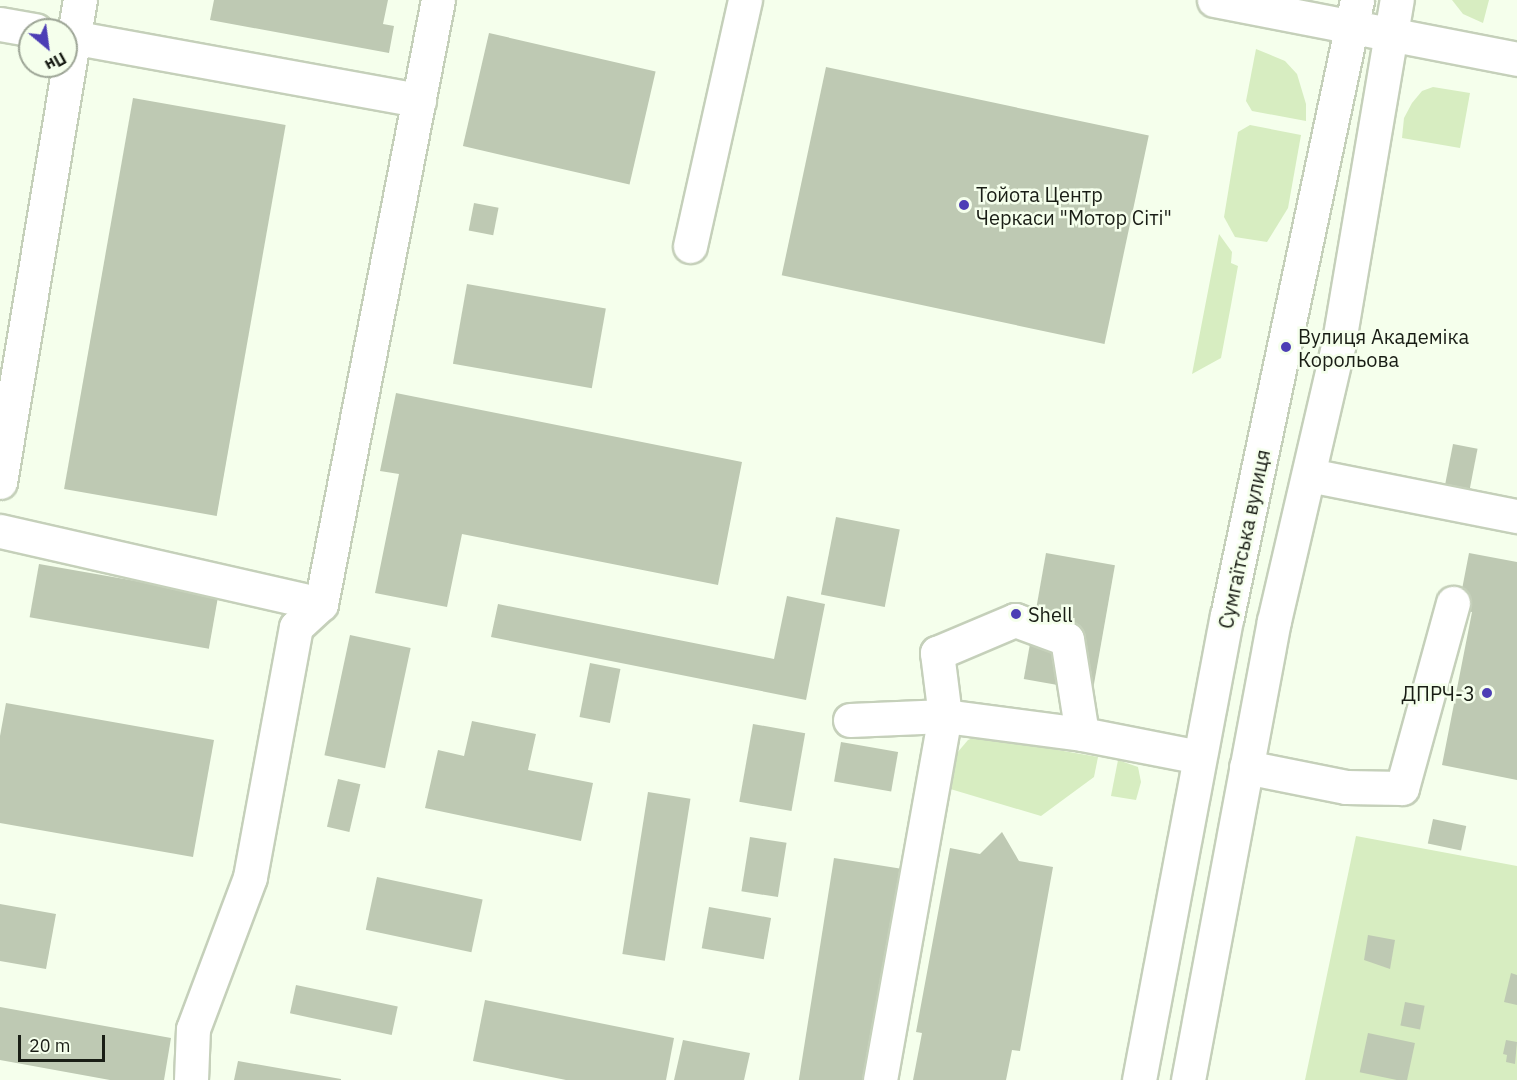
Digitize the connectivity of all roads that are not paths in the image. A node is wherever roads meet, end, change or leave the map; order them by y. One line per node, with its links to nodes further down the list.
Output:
1 (80, 0): 7 (main road)
2 (438, 0): 14 (main road)
3 (745, 0): 15 (main road)
4 (1214, 0): 6 (main road)
5 (1397, 0): 10 (main road)
6 (1355, 13): 10 (main road); 25 (main road, Сумгаїтська вулиця)
7 (75, 18)
8 (0, 24): 9 (main road)
9 (18, 27)
10 (1391, 33): 12 (main road); 16 (main road)
11 (78, 37): 14 (main road)
12 (1517, 59)
13 (63, 78): 17 (main road)
14 (419, 100): 21 (main road)
15 (690, 246)
16 (1308, 475): 18 (main road); 26 (main road)
17 (0, 482)
18 (1517, 516)
19 (0, 531): 21 (main road)
20 (1453, 603): 26 (main road)
21 (321, 604): 27 (main road)
22 (945, 716): 23 (main road); 24 (main road); 24 (main road); 28 (main road)
23 (850, 720)
24 (1083, 734): 25 (main road)
25 (1199, 757): 29 (main road, Сумгаїтська вулиця)
26 (1246, 767): 30 (main road)
27 (190, 1080)
28 (880, 1080)
29 (1139, 1080)
30 (1188, 1080)

